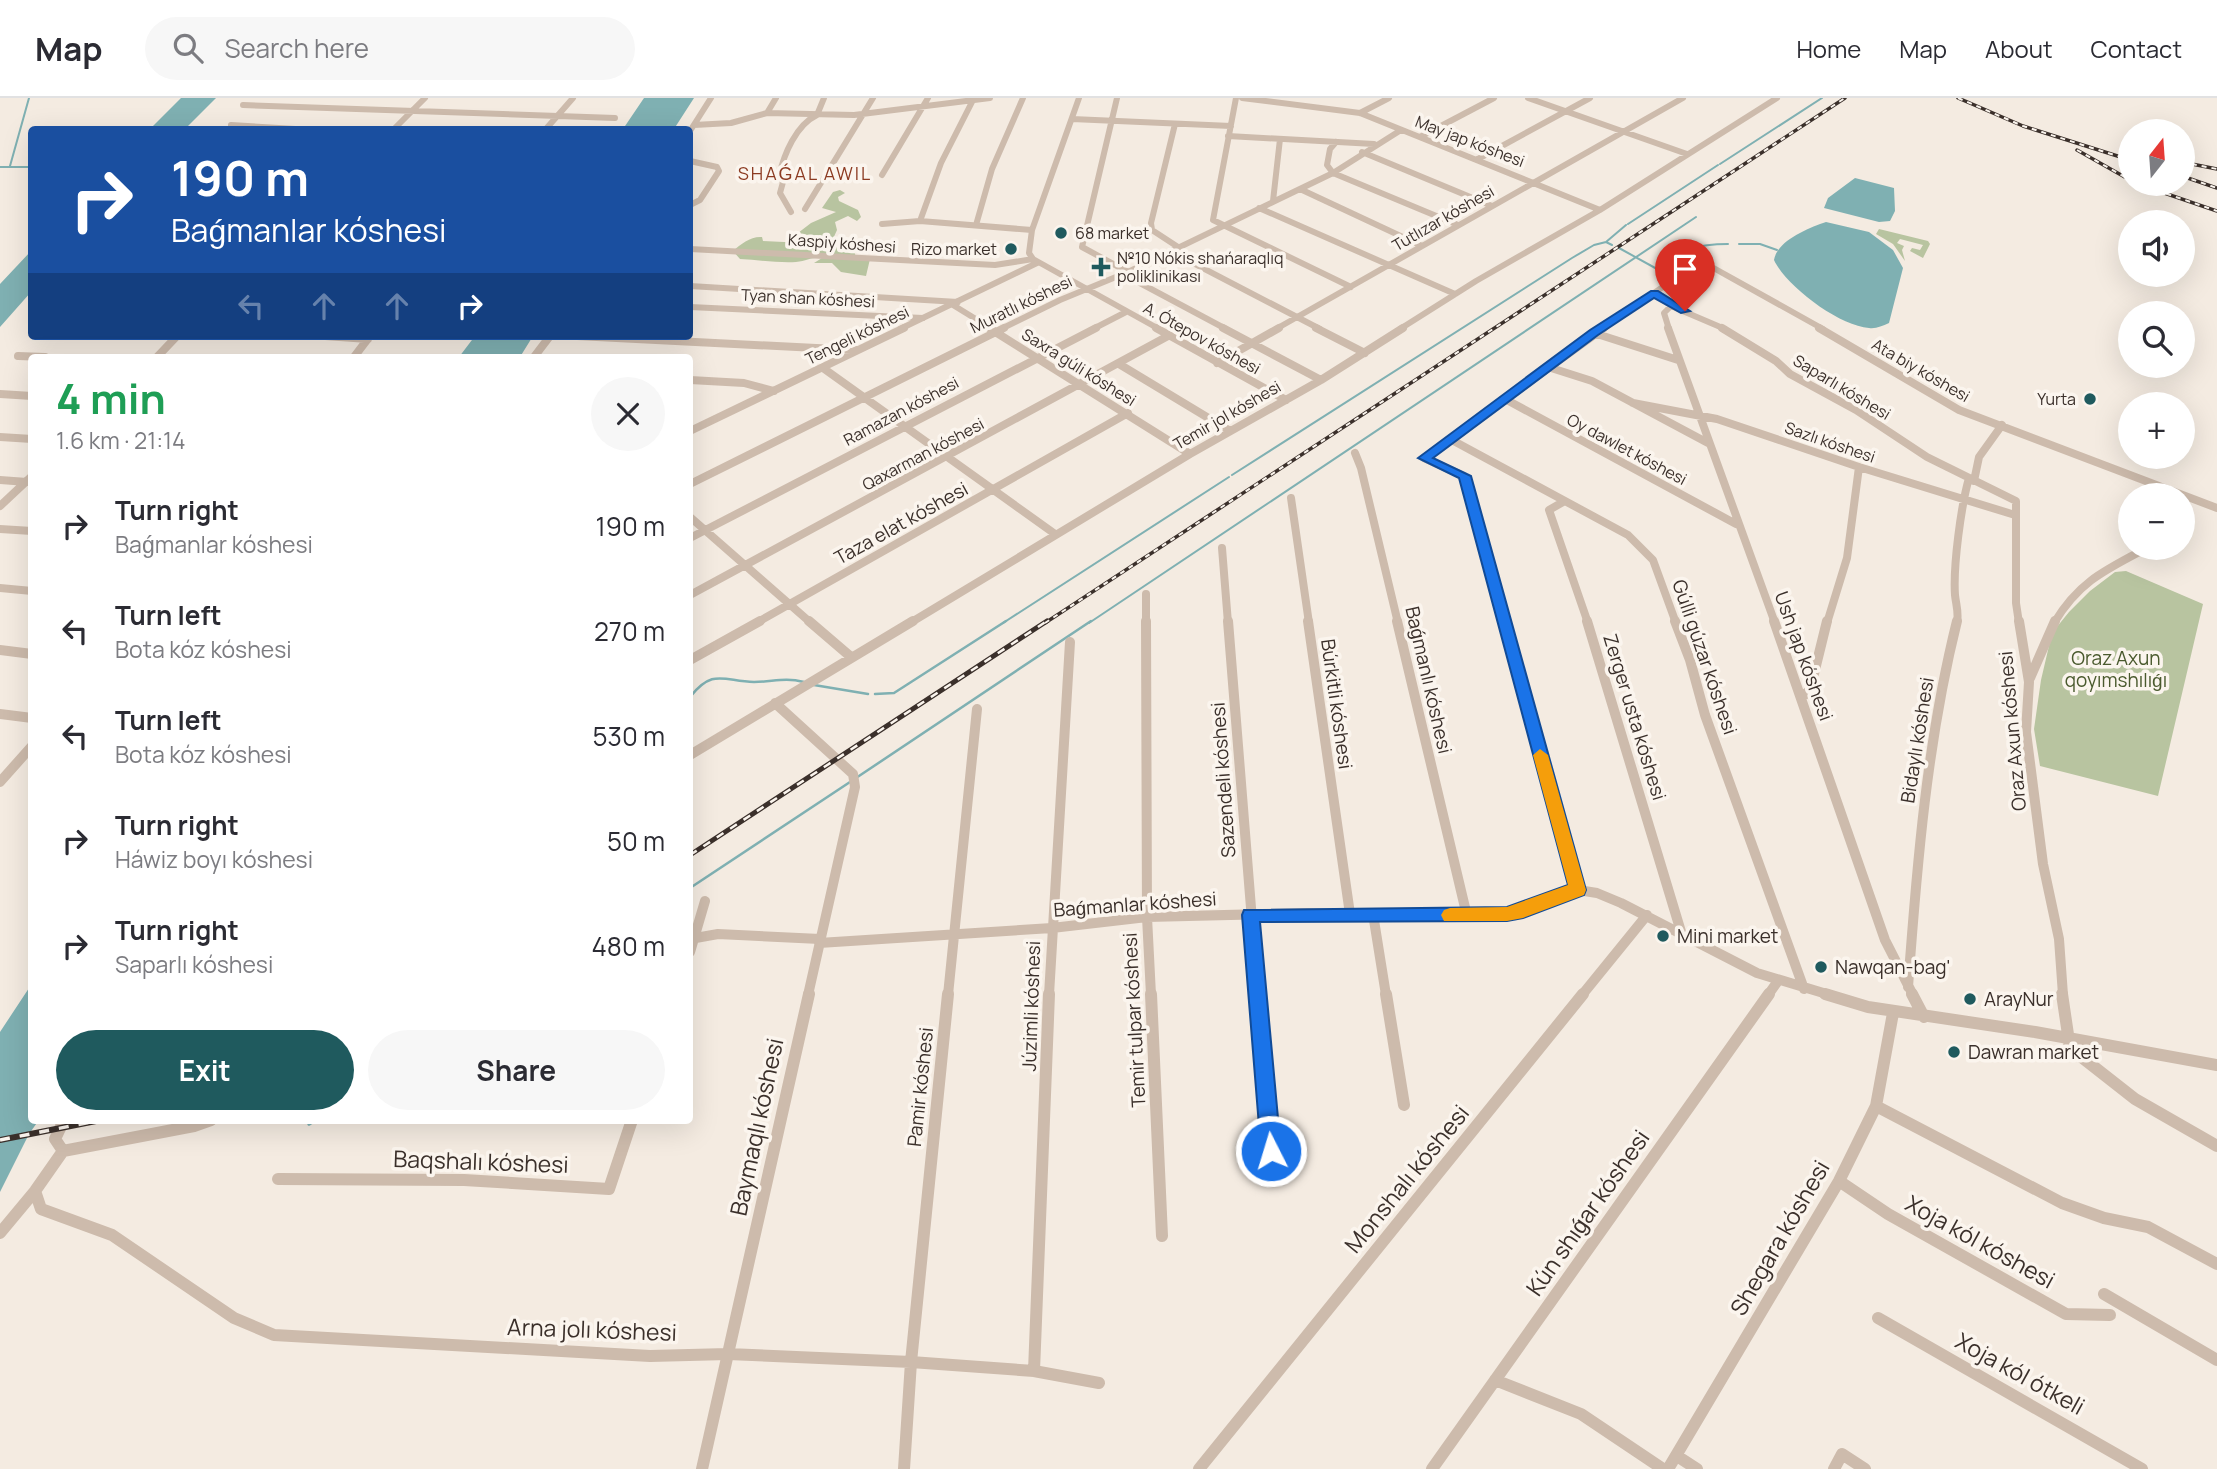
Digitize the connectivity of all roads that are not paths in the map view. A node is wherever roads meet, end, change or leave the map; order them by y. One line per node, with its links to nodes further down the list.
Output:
1 (425, 98): 26 (street)
2 (573, 98): 32 (street)
3 (711, 98): 38 (street)
4 (776, 98): 28 (street)
5 (824, 98): 30 (street)
6 (873, 98): 31 (street)
7 (928, 98): 25 (street)
8 (990, 98): 21 (street)
9 (1023, 98): 67 (street)
10 (1079, 98): 34 (street)
11 (1117, 98): 35 (street)
12 (1236, 98): 42 (street)
13 (1242, 98): 22 (street, May jap kóshesi)
14 (1389, 98): 29 (street)
15 (1494, 98): 46 (street)
16 (1528, 98): 27 (street)
17 (1590, 98): 27 (street)
18 (1683, 98): 44 (street, Tutlızar kóshesi)
19 (1763, 98): 23 (street)
20 (960, 100): 21 (street); 25 (street)
21 (974, 100): 65 (street)
22 (1278, 100): 29 (street, May jap kóshesi)
23 (1775, 100): 51 (street, Temir jol kóshesi)
24 (243, 104): 26 (street)
25 (922, 107): 31 (street); 55 (street)
26 (413, 111): 32 (street); 40 (street)
27 (1566, 111): 44 (street); 52 (street)
28 (766, 113): 30 (street); 38 (street)
29 (1360, 113): 43 (street, May jap kóshesi)
30 (817, 114): 31 (street); 64 (street)
31 (864, 114): 62 (street)
32 (556, 117): 33 (street); 41 (street)
33 (615, 118)
34 (1072, 119): 35 (street); 70 (street)
35 (1111, 120): 36 (street); 76 (street)
36 (1175, 124): 42 (street); 73 (street)
37 (230, 125): 39 (street)
38 (694, 125)
39 (246, 126)
40 (397, 126)
41 (548, 126)
42 (1231, 127): 45 (street)
43 (1401, 130): 46 (street, May jap kóshesi); 49 (street, Muratlı kóshesi)
44 (1623, 131): 51 (street); 56 (street, Tutlızar kóshesi)
45 (1228, 136): 47 (street); 69 (street)
46 (1420, 137): 52 (street, May jap kóshesi)
47 (1280, 139): 48 (street); 58 (street)
48 (1336, 142): 49 (street); 54 (street)
49 (1374, 144): 50 (street, Muratlı kóshesi)
50 (1362, 152): 54 (street, Muratlı kóshesi); 60 (street)
51 (1687, 154): 63 (street, Temir jol kóshesi)
52 (1478, 159): 56 (street, May jap kóshesi)
53 (693, 162): 59 (street)
54 (1333, 173): 57 (street, Muratlı kóshesi); 68 (street)
55 (882, 174)
56 (1534, 181): 60 (street, Tutlızar kóshesi); 63 (street, May jap kóshesi)
57 (1300, 188): 58 (street, Muratlı kóshesi); 71 (street)
58 (1273, 201): 61 (street, Muratlı kóshesi)
59 (693, 204)
60 (1492, 206): 68 (street, Tutlızar kóshesi)
61 (1259, 208): 69 (street, Muratlı kóshesi); 75 (street)
62 (805, 209)
63 (1600, 210): 81 (street, Temir jol kóshesi)
64 (791, 212)
65 (920, 221): 66 (street); 67 (street)
66 (882, 225)
67 (976, 225): 70 (street)
68 (1458, 225): 71 (street, Tutlızar kóshesi)
69 (1223, 226): 73 (street, Muratlı kóshesi); 78 (street)
70 (1032, 230): 74 (street)
71 (1422, 246): 75 (street, Tutlızar kóshesi)
72 (693, 249): 74 (street, Kaspiy kóshesi)
73 (1174, 249): 76 (street, Muratlı kóshesi); 87 (street)
74 (1035, 261): 79 (street, A. Ótepov kóshesi); 82 (street, Tengeli kóshesi)
75 (1387, 266): 78 (street, Tutlızar kóshesi); 81 (street)
76 (1125, 273): 79 (street, Muratlı kóshesi); 95 (street)
77 (693, 286): 82 (street, Saxra gúli kóshesi)
78 (1351, 287): 87 (street, Tutlızar kóshesi)
79 (1087, 288): 85 (street, A. Ótepov kóshesi); 88 (street, Muratlı kóshesi)
80 (1654, 293): 83 (street, Saparlı kóshesi); 89 (street); 121 (street, Ata biy kóshesi)
81 (1455, 294): 97 (street, Temir jol kóshesi)
82 (956, 303): 86 (street, Tengeli kóshesi); 88 (street, Saxra gúli kóshesi)
83 (1671, 306): 104 (street, Ush jap kóshesi); 135 (street, Saparlı kóshesi)
84 (693, 307): 86 (street, Tyan shan kóshesi)
85 (1126, 312): 90 (street, A. Ótepov kóshesi); 103 (street, Ramazan kóshesi)
86 (924, 318): 96 (street, Tengeli kóshesi)
87 (1298, 319): 95 (street, Tutlızar kóshesi); 97 (street)
88 (996, 331): 103 (street, Saxra gúli kóshesi); 115 (street, Muratlı kóshesi)
89 (1594, 333): 104 (street); 107 (street)
90 (1168, 336): 105 (street, A. Ótepov kóshesi); 106 (street, Qaxarman kóshesi)
91 (173, 340): 98 (street)
92 (368, 340): 99 (street)
93 (547, 340): 100 (street)
94 (658, 340): 96 (street)
95 (1253, 344): 105 (street, Tutlızar kóshesi); 110 (street)
96 (859, 350): 108 (street, Tengeli kóshesi)
97 (1365, 353): 110 (street, Temir jol kóshesi)
98 (159, 354)
99 (356, 354)
100 (536, 354)
101 (18, 356): 102 (street)
102 (28, 356)
103 (1036, 356): 111 (street, Saxra gúli kóshesi); 122 (street, Ramazan kóshesi)
104 (1678, 359): 120 (street, Ush jap kóshesi)
105 (1217, 363): 117 (street, A. Ótepov kóshesi)
106 (1119, 364): 111 (street, Qaxarman kóshesi); 124 (street)
107 (1548, 367): 116 (street); 118 (street, Sazlı kóshesi)
108 (822, 368): 112 (street, Tengeli kóshesi); 115 (street)
109 (693, 380): 112 (street)
110 (1321, 380): 117 (street, Temir jol kóshesi)
111 (1080, 384): 119 (street, Saxra gúli kóshesi); 131 (street, Qaxarman kóshesi)
112 (774, 390): 123 (street, Tengeli kóshesi)
113 (0, 394): 114 (street)
114 (28, 396)
115 (862, 398): 122 (street); 137 (street, Muratlı kóshesi)
116 (1505, 399): 127 (street); 147 (street, Oy dawlet kóshesi)
117 (1286, 400): 124 (street, Temir jol kóshesi)
118 (1633, 403): 120 (street, Sazlı kóshesi); 128 (street, Sazlı kóshesi)
119 (1128, 414): 130 (street, Saxra gúli kóshesi); 138 (street, Taza elat kóshesi)
120 (1700, 417): 128 (street, Ush jap kóshesi); 132 (street, Sazlı kóshesi)
121 (2002, 425): 135 (street, Bidaylı kóshesi); 144 (street, Ata biy kóshesi)
122 (901, 427): 131 (street); 149 (street, Ramazan kóshesi)
123 (693, 430)
124 (1230, 431): 130 (street, Temir jol kóshesi)
125 (0, 437): 126 (street)
126 (28, 439)
127 (1450, 439): 142 (street, Gúlli gúzar kóshesi); 175 (street)
128 (1708, 443): 147 (street, Ush jap kóshesi)
129 (1355, 453): 181 (street, Baǵmanlı kóshesi)
130 (1191, 454): 151 (street, Temir jol kóshesi)
131 (947, 457): 138 (street); 155 (street, Qaxarman kóshesi)
132 (1858, 467): 140 (street, Sazlı kóshesi); 167 (street)
133 (0, 480): 134 (street)
134 (28, 480)
135 (1971, 480): 140 (street, Bidaylı kóshesi); 141 (street, Saparlı kóshesi)
136 (28, 481): 143 (street)
137 (693, 482)
138 (994, 488): 151 (street); 160 (street, Taza elat kóshesi)
139 (1291, 498): 177 (street, Búrkitli kóshesi)
140 (1963, 499): 145 (street, Sazlı kóshesi); 190 (street, Bidaylı kóshesi)
141 (2016, 501): 145 (street, Oraz Axun kóshesi)
142 (1563, 502): 185 (street, Zerger usta kóshesi); 191 (street, Gúlli gúzar kóshesi)
143 (0, 506)
144 (2217, 508)
145 (2015, 515): 166 (street, Oraz Axun kóshesi)
146 (693, 520): 149 (street)
147 (1736, 524): 167 (street, Ush jap kóshesi)
148 (0, 528): 150 (street)
149 (704, 530): 152 (street, Ramazan kóshesi); 155 (street)
150 (28, 531)
151 (1055, 534): 164 (street, Temir jol kóshesi)
152 (693, 536)
153 (1222, 548): 179 (street, Sazendeli kóshesi)
154 (2124, 560): 166 (street)
155 (745, 565): 158 (street, Qaxarman kóshesi); 160 (street)
156 (0, 587): 157 (street)
157 (28, 590)
158 (693, 593)
159 (1146, 594): 182 (street, Temir tulpar kóshesi)
160 (790, 603): 164 (street); 165 (street, Taza elat kóshesi)
161 (1070, 642): 183 (street, Júzimli kóshesi)
162 (0, 650): 163 (street)
163 (28, 654)
164 (851, 657): 168 (street, Temir jol kóshesi)
165 (693, 658)
166 (2028, 682): 194 (street, Oraz Axun kóshesi)
167 (1802, 697): 190 (street, Ush jap kóshesi)
168 (775, 703): 173 (street, Temir jol kóshesi); 188 (street, Baymaqlı kóshesi)
169 (976, 709): 184 (street, Pamir kóshesi)
170 (0, 714): 171 (street)
171 (28, 718)
172 (28, 751): 174 (street)
173 (693, 753)
174 (1, 781)
175 (1578, 890): 180 (street); 181 (street, Baǵmanlar kóshesi)
176 (705, 901): 186 (street)
177 (1350, 914): 178 (street, Baǵmanlar kóshesi); 179 (street, Baǵmanlar kóshesi)
178 (1373, 914): 181 (street, Baǵmanlar kóshesi); 196 (street)
179 (1251, 915): 182 (street, Baǵmanlar kóshesi); 203 (street, Sazendeli kóshesi)
180 (1647, 915): 185 (street); 222 (street, Monshalı kóshesi)
181 (1467, 916)
182 (1147, 917): 183 (street, Baǵmanlar kóshesi); 208 (street, Temir tulpar kóshesi)
183 (1052, 928): 184 (street, Baǵmanlar kóshesi); 216 (street, Júzimli kóshesi)
184 (953, 933): 188 (street, Baǵmanlar kóshesi); 215 (street, Pamir kóshesi)
185 (1682, 935): 189 (street)
186 (693, 936)
187 (693, 939): 188 (street, Baǵmanlar kóshesi)
188 (820, 941): 213 (street, Baymaqlı kóshesi)
189 (1778, 981): 191 (street); 217 (street, Kún shıǵar kóshesi)
190 (1908, 987): 193 (street, Ush jap kóshesi)
191 (1804, 989): 192 (street)
192 (1893, 1013): 193 (street); 197 (street, Shegara kóshesi)
193 (1924, 1017): 194 (street)
194 (2069, 1039): 195 (street); 201 (street)
195 (2217, 1065)
196 (1404, 1105)
197 (1876, 1106): 205 (street, Shegara kóshesi); 209 (street)
198 (62, 1124): 202 (street)
199 (200, 1124): 202 (street)
200 (631, 1124): 204 (street, Baqshalı kóshesi)
201 (2217, 1146)
202 (63, 1152): 206 (street)
203 (1273, 1176)
204 (278, 1179)
205 (1839, 1181): 211 (street, Xoja kól kóshesi); 219 (street, Shegara kóshesi)
206 (34, 1192): 207 (street); 213 (street, Arna jolı kóshesi)
207 (0, 1233)
208 (1162, 1236)
209 (2217, 1264)
210 (2104, 1294): 214 (street)
211 (2110, 1315)
212 (1878, 1318): 228 (street, Xoja kól ótkeli)
213 (728, 1354): 215 (street, Arna jolı kóshesi); 220 (street, Baymaqlı kóshesi)
214 (2217, 1360)
215 (911, 1362): 216 (street, Arna jolı kóshesi); 221 (street, Pamir kóshesi)
216 (1034, 1371): 218 (street, Arna jolı kóshesi)
217 (1495, 1380): 223 (street, Kún shıǵar kóshesi); 224 (street)
218 (1099, 1383)
219 (1677, 1456): 224 (street, Shegara kóshesi); 225 (street)
220 (702, 1469)
221 (904, 1469)
222 (1199, 1469)
223 (1432, 1469)
224 (1665, 1469)
225 (1697, 1469)
226 (1834, 1469): 227 (street)
227 (1865, 1469)
228 (2142, 1469)

